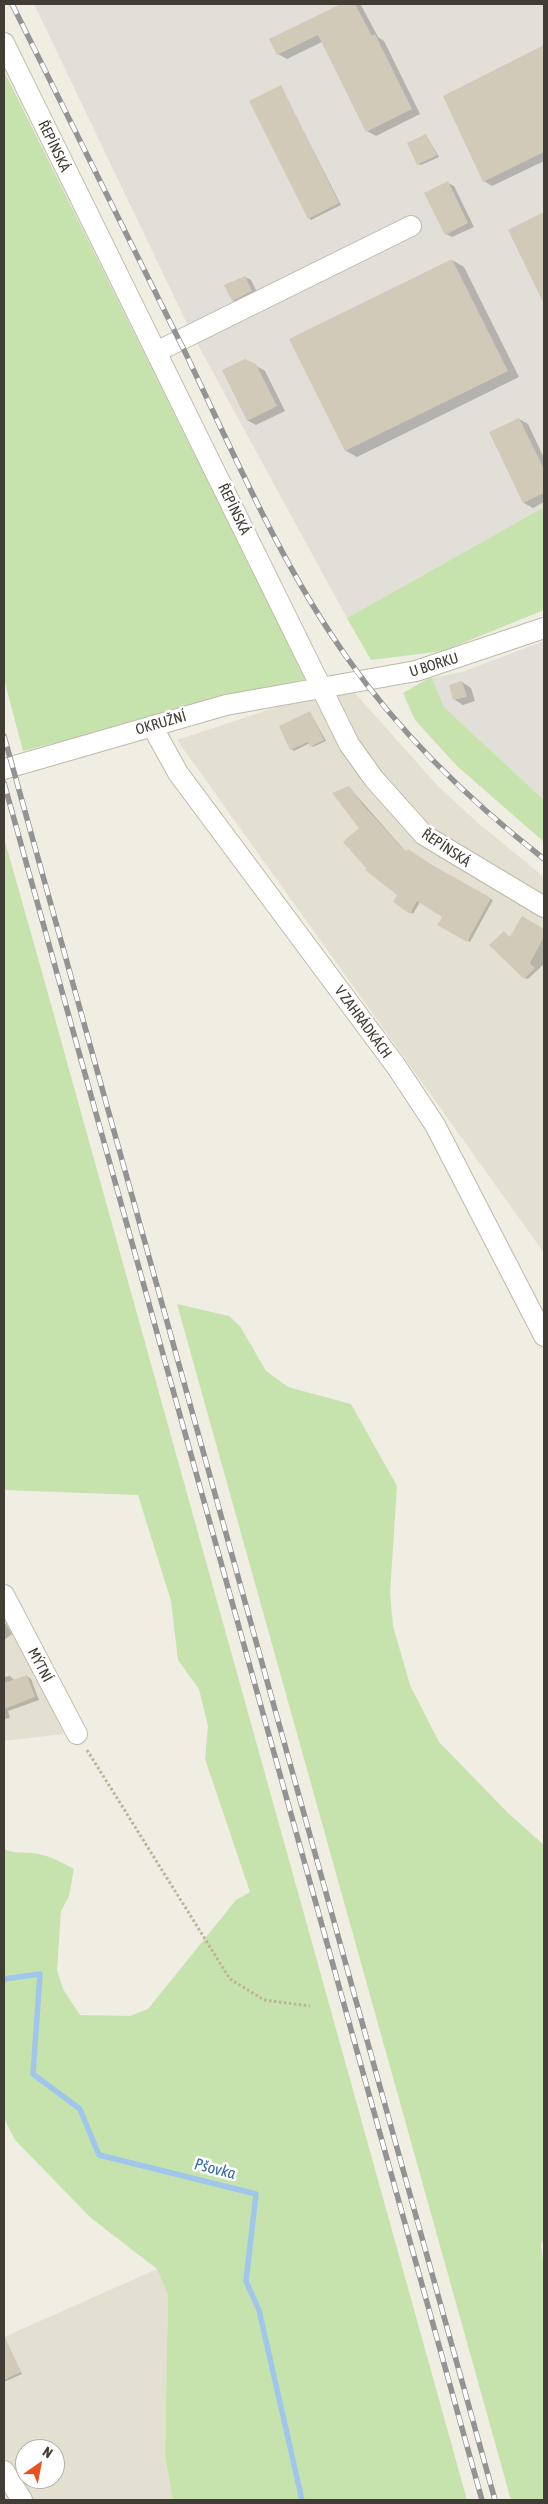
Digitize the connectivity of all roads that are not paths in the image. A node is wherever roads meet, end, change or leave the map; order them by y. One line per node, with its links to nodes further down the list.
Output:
1 (4, 44): 3 (street, ŘEPÍNSKÁ)
2 (411, 226): 3 (street)
3 (156, 352): 5 (street, ŘEPÍNSKÁ)
4 (544, 628): 5 (street, U BORKU)
5 (321, 686): 6 (street, OKRUŽNÍ); 8 (street, ŘEPÍNSKÁ)
6 (152, 726): 7 (street, OKRUŽNÍ); 9 (street, V ZAHRÁDKÁCH)
7 (4, 770)
8 (544, 906)
9 (544, 1336)
10 (4, 1595): 11 (street, MÝTNÍ)
11 (77, 1734)
12 (5, 2474): 13 (street)
13 (22, 2500)

